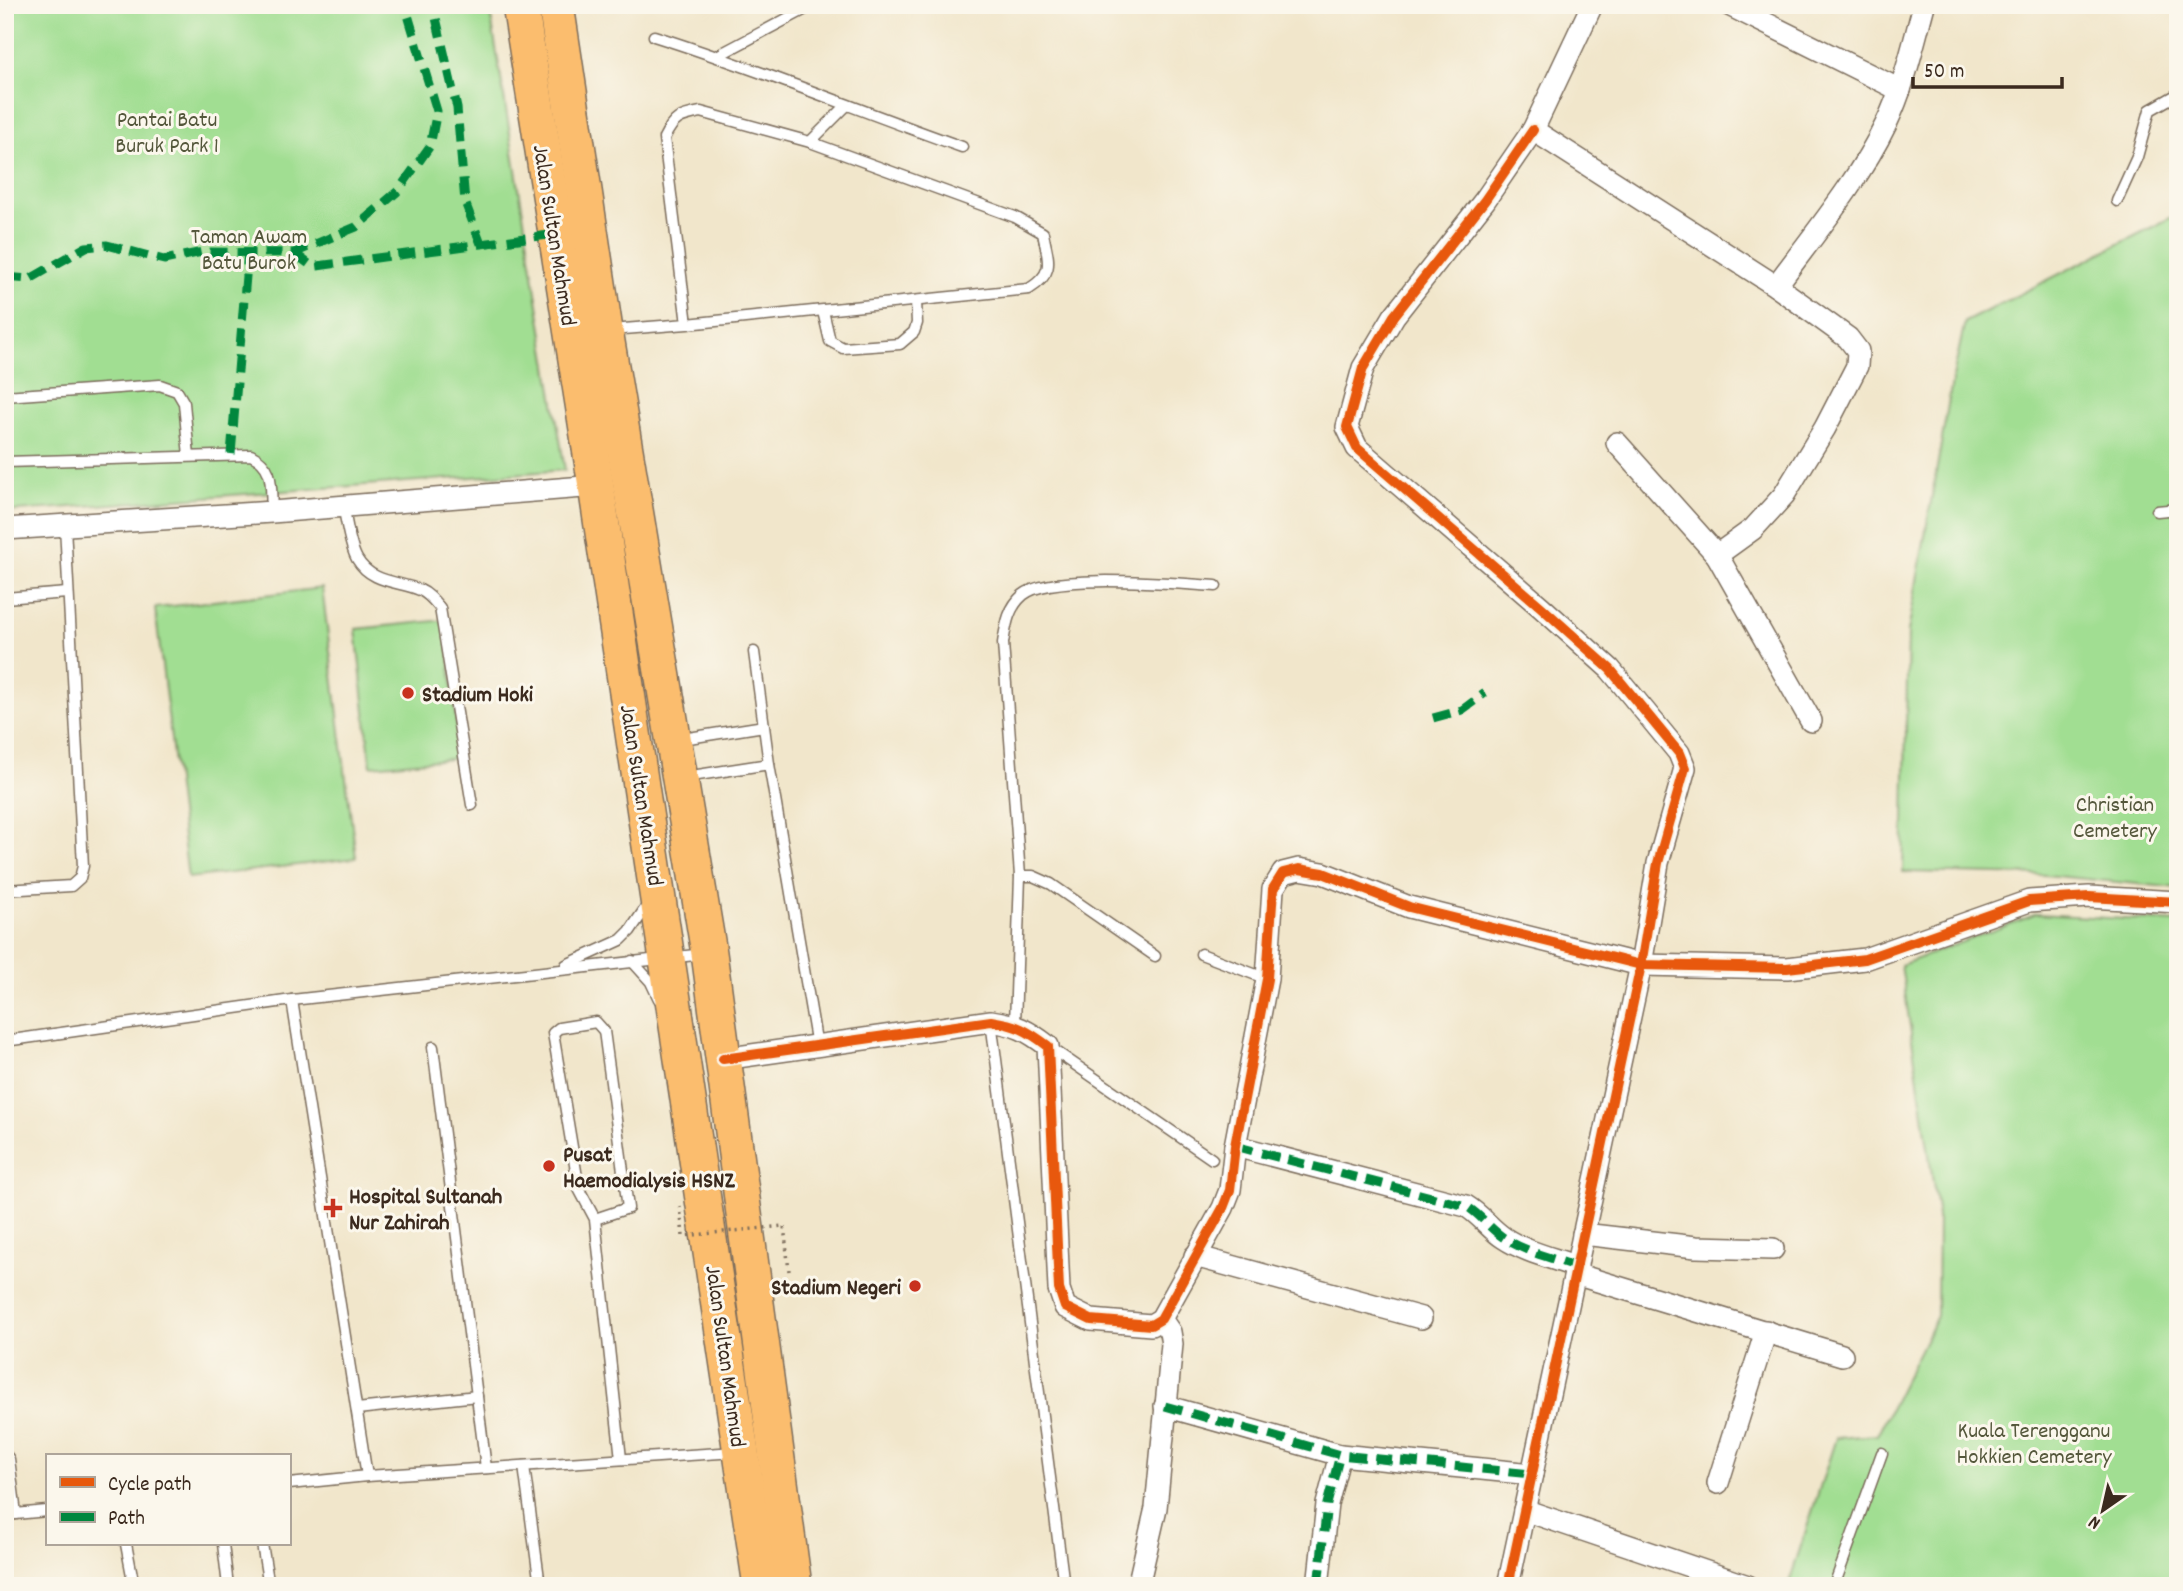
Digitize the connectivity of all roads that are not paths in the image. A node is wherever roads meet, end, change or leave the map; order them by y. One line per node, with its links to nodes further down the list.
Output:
1 (520, 5): 25 (main road, Jalan Sultan Mahmud)
2 (556, 5): 20 (main road, Jalan Sultan Mahmud)
3 (813, 5): 8 (lane)
4 (1592, 5): 12 (street)
5 (1729, 5): 9 (street)
6 (1924, 5): 9 (street)
7 (654, 36): 8 (lane)
8 (717, 56): 11 (lane)
9 (1900, 90): 16 (street)
10 (2178, 94): 15 (lane)
11 (846, 106): 13 (lane); 14 (lane)
12 (1533, 130): 16 (street); 52 (street)
13 (810, 142): 17 (lane); 19 (lane)
14 (962, 147)
15 (2118, 201)
16 (1776, 286): 32 (street)
17 (916, 302): 18 (lane); 18 (lane)
18 (823, 311): 19 (lane)
19 (688, 324): 20 (lane)
20 (605, 330): 39 (main road, Jalan Sultan Mahmud)
21 (5, 396): 23 (lane)
22 (1617, 443): 32 (street)
23 (189, 456): 24 (lane); 29 (lane)
24 (5, 462)
25 (596, 486): 26 (street); 45 (main road, Jalan Sultan Mahmud)
26 (343, 506): 29 (street); 42 (lane)
27 (2178, 509): 28 (lane)
28 (2157, 511)
29 (272, 512): 30 (street)
30 (65, 526): 31 (street); 34 (lane)
31 (5, 529)
32 (1717, 555): 37 (street)
33 (1216, 586): 43 (lane)
34 (66, 593): 35 (lane); 44 (lane)
35 (5, 598)
36 (754, 652): 38 (lane)
37 (1811, 721)
38 (764, 726): 39 (lane); 40 (lane)
39 (674, 740): 41 (main road, Jalan Sultan Mahmud)
40 (769, 764): 41 (lane); 59 (lane)
41 (680, 778): 47 (main road, Jalan Sultan Mahmud)
42 (472, 805)
43 (1020, 876): 49 (lane); 57 (lane)
44 (5, 890)
45 (658, 890): 50 (main road, Jalan Sultan Mahmud); 53 (lane)
46 (2178, 902): 52 (street)
47 (709, 953): 50 (lane); 63 (main road, Jalan Sultan Mahmud)
48 (1201, 954): 54 (lane)
49 (1155, 956)
50 (668, 958): 51 (lane); 62 (main road, Jalan Sultan Mahmud)
51 (632, 961): 53 (lane); 62 (lane)
52 (1641, 965): 54 (street); 67 (street)
53 (558, 969): 55 (lane)
54 (1267, 979): 64 (street)
55 (292, 1000): 58 (lane); 77 (lane)
56 (991, 1021): 57 (street); 59 (street); 101 (lane)
57 (1014, 1024): 60 (street)
58 (5, 1041)
59 (817, 1046): 63 (street)
60 (1048, 1046): 65 (lane); 72 (street)
61 (433, 1047): 75 (lane)
62 (682, 1056): 78 (main road, Jalan Sultan Mahmud)
63 (723, 1059): 100 (main road, Jalan Sultan Mahmud)
64 (1235, 1146): 69 (street); 70 (street)
65 (1212, 1159)
66 (595, 1219): 66 (lane); 82 (lane)
67 (1583, 1234): 68 (street); 70 (street)
68 (1773, 1249)
69 (1195, 1256): 71 (street); 72 (street)
70 (1576, 1270): 73 (street); 85 (street)
71 (1420, 1318)
72 (1161, 1319): 76 (street)
73 (1766, 1331): 74 (street); 87 (street)
74 (1842, 1355)
75 (477, 1396): 77 (lane); 84 (lane)
76 (1165, 1406): 81 (street); 102 (street)
77 (357, 1409): 86 (lane)
78 (741, 1451): 82 (lane); 99 (main road, Jalan Sultan Mahmud)
79 (1882, 1453): 106 (lane)
80 (5, 1454): 91 (lane)
81 (1340, 1455): 85 (street); 103 (street)
82 (621, 1459): 83 (lane)
83 (524, 1466): 84 (lane); 98 (lane)
84 (486, 1468): 86 (lane)
85 (1532, 1474): 89 (street)
86 (368, 1476): 88 (lane)
87 (1718, 1483)
88 (290, 1484)
89 (1524, 1510): 104 (street); 105 (street)
90 (46, 1511): 91 (lane)
91 (11, 1514)
92 (126, 1546): 95 (lane)
93 (223, 1546): 96 (lane)
94 (262, 1546): 97 (lane)
95 (134, 1586)
96 (228, 1586)
97 (268, 1586)
98 (540, 1586)
99 (761, 1586)
100 (794, 1586)
101 (1064, 1586)
102 (1138, 1586)
103 (1318, 1586)
104 (1508, 1586)
105 (1748, 1586)
106 (1834, 1586)

